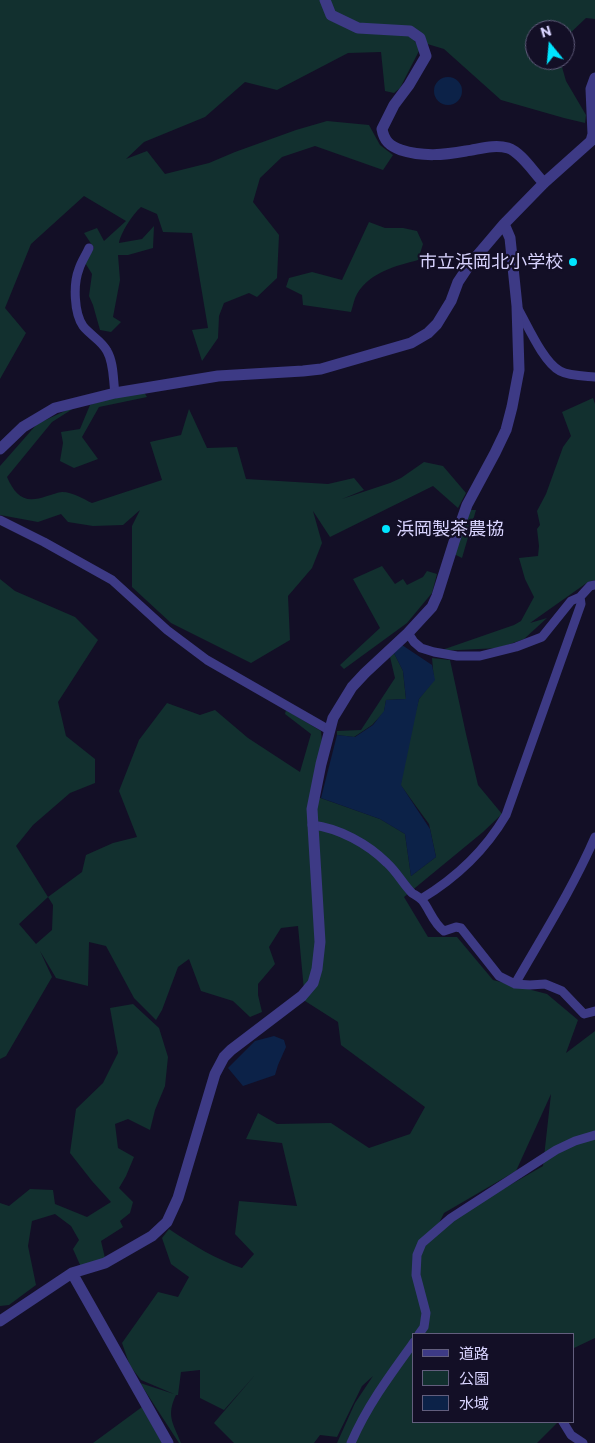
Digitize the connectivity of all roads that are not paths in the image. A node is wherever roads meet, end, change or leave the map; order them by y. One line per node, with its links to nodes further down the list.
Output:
1 (325, 0): 3 (street)
2 (595, 78): 3 (street)
3 (544, 183): 4 (street)
4 (504, 224): 6 (street); 8 (street)
5 (89, 248): 8 (street)
6 (517, 306): 7 (street); 13 (street)
7 (595, 377)
8 (115, 393): 9 (street)
9 (0, 449)
10 (0, 520): 14 (street)
11 (595, 584): 12 (street)
12 (580, 597): 13 (street); 17 (street)
13 (408, 633): 14 (street)
14 (329, 730): 15 (street)
15 (312, 825): 17 (street); 21 (street)
16 (595, 837): 18 (street)
17 (421, 898): 18 (street)
18 (515, 984): 19 (street)
19 (595, 1011)
20 (595, 1135): 23 (street)
21 (72, 1273): 22 (street); 26 (street)
22 (0, 1321)
23 (421, 1333)
24 (412, 1345): 27 (street)
25 (564, 1423): 28 (street)
26 (168, 1443)
27 (351, 1443)
28 (583, 1443)

